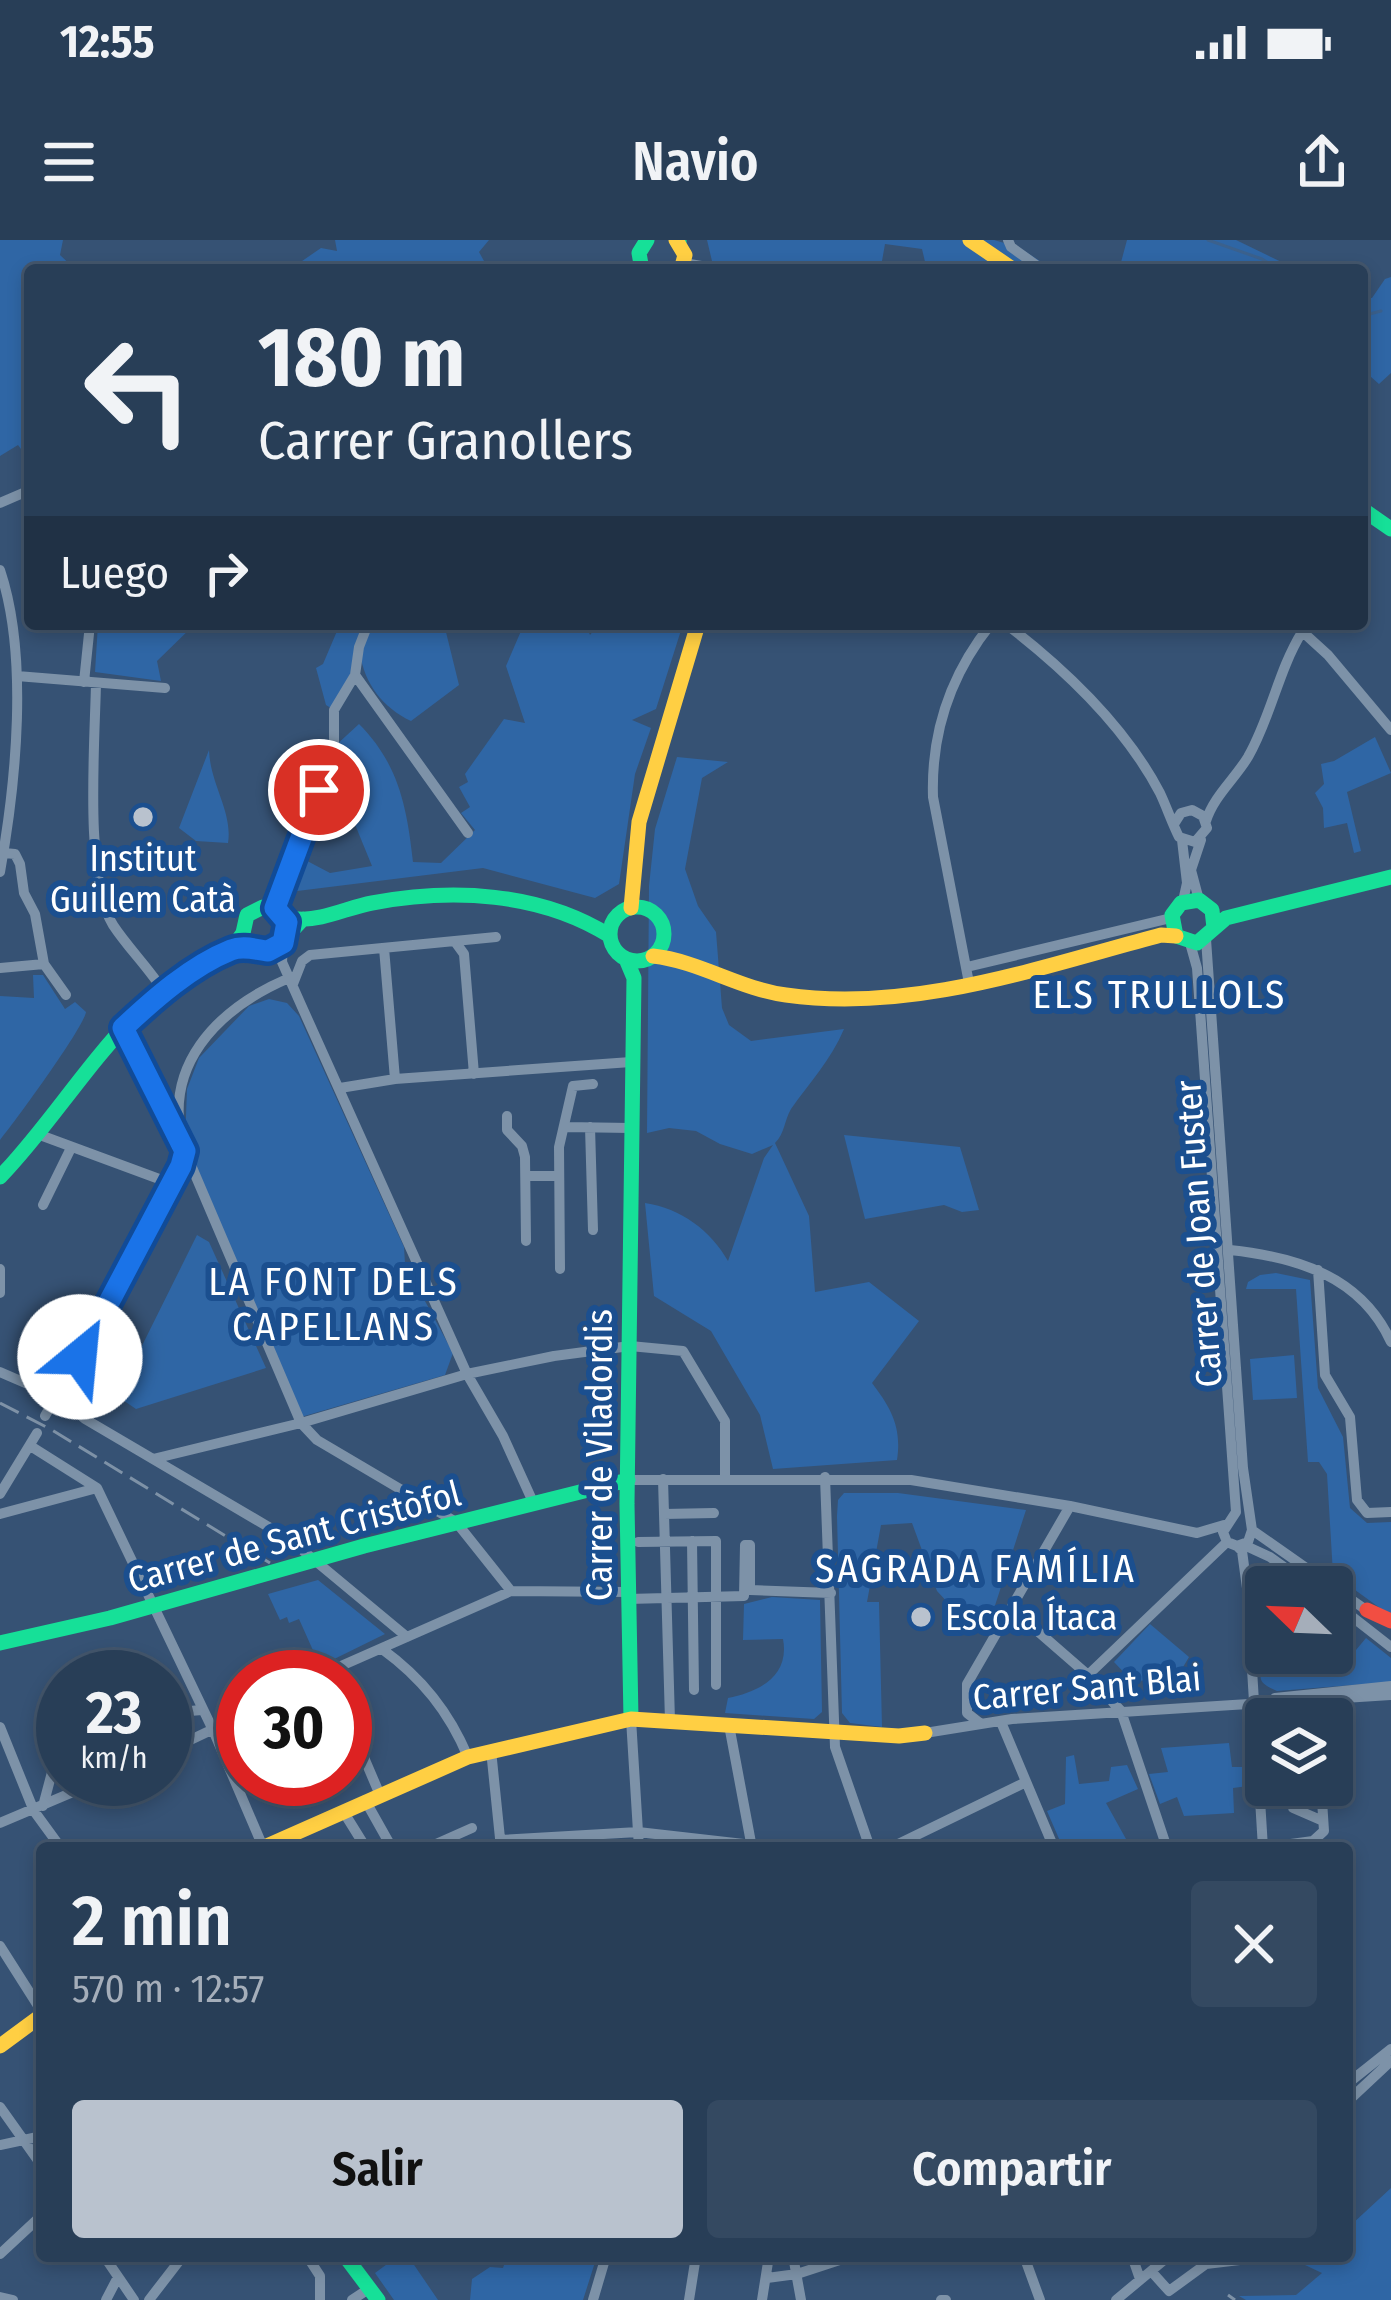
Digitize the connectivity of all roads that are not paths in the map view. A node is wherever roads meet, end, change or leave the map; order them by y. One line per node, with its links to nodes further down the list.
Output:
1 (627, 240): 6 (street)
2 (647, 240): 6 (main road)
3 (951, 240): 7 (main road)
4 (970, 240): 8 (main road)
5 (1008, 240): 9 (street)
6 (640, 263)
7 (986, 264)
8 (1005, 264)
9 (1034, 264)
10 (0, 570): 19 (street)
11 (90, 630): 20 (street)
12 (366, 630): 18 (street)
13 (700, 630): 32 (main road)
14 (987, 630): 45 (street)
15 (1013, 630): 24 (street)
16 (1297, 630): 23 (street)
17 (1300, 630): 22 (street)
18 (355, 675): 25 (street); 36 (street)
19 (17, 676): 20 (street); 28 (street)
20 (90, 683): 21 (street); 48 (street)
21 (165, 688)
22 (1391, 730)
23 (1206, 821): 24 (street); 26 (street)
24 (1174, 824): 27 (street)
25 (468, 833)
26 (1202, 837): 27 (street); 31 (street)
27 (1182, 840): 31 (street)
28 (4, 853): 29 (street); 43 (street)
29 (0, 872)
30 (1391, 874): 31 (main road); 35 (main road)
31 (1198, 904): 35 (main road); 35 (main road)
32 (637, 908): 33 (main road); 41 (main road)
33 (615, 919): 34 (main road); 37 (main road)
34 (591, 922): 36 (main road); 37 (main road)
35 (1184, 932): 45 (main road); 70 (street, Carrer de Joan Fuster); 100 (street, Carrer de Joan Fuster)
36 (276, 934): 47 (street); 48 (main road)
37 (610, 936): 42 (main road)
38 (496, 937): 39 (street)
39 (456, 943): 40 (street); 52 (street)
40 (384, 948): 47 (street); 53 (street)
41 (658, 954): 42 (main road); 45 (main road); 46 (main road)
42 (626, 959): 46 (main road)
43 (44, 964): 44 (street); 49 (street)
44 (0, 968)
45 (972, 977)
46 (634, 978): 51 (main road, Carrer de Viladordis)
47 (291, 981): 55 (street); 62 (street)
48 (164, 992): 50 (main road)
49 (66, 995)
50 (123, 1028): 60 (main road); 62 (street)
51 (631, 1062): 52 (street); 59 (main road, Carrer de Viladordis)
52 (475, 1074): 53 (street)
53 (395, 1079): 55 (street)
54 (593, 1084): 57 (street)
55 (340, 1088): 78 (street)
56 (507, 1116): 63 (street)
57 (565, 1127): 58 (street); 64 (street)
58 (590, 1127): 59 (street); 68 (street)
59 (632, 1127): 76 (main road, Carrer de Viladordis)
60 (40, 1135): 61 (street); 65 (main road)
61 (71, 1148): 66 (street); 67 (street)
62 (185, 1151): 66 (street); 81 (street)
63 (528, 1176): 64 (street); 69 (street)
64 (559, 1176): 72 (street)
65 (0, 1177)
66 (170, 1183): 79 (street)
67 (43, 1205)
68 (593, 1230)
69 (526, 1241)
70 (1230, 1250): 73 (street); 101 (street, Carrer de Joan Fuster)
71 (0, 1269): 74 (street)
72 (560, 1270)
73 (1318, 1270): 75 (street); 95 (street)
74 (0, 1293)
75 (1390, 1338)
76 (630, 1346): 78 (street); 86 (street); 88 (main road, Carrer de Viladordis)
77 (0, 1372): 79 (street)
78 (467, 1375): 81 (street); 92 (street)
79 (58, 1396): 80 (street); 84 (street)
80 (45, 1416)
81 (301, 1423): 84 (street); 99 (street)
82 (37, 1432): 83 (street)
83 (32, 1447): 90 (street); 91 (street)
84 (153, 1460): 106 (street)
85 (825, 1477): 86 (street, Carrer de Sant Cristòfol); 94 (street, Carrer de Sant Cristòfol); 111 (street)
86 (724, 1478): 87 (street, Carrer de Sant Cristòfol)
87 (663, 1479): 88 (street, Carrer de Sant Cristòfol); 98 (street)
88 (628, 1480): 89 (main road, Carrer de Sant Cristòfol); 93 (main road, Carrer de Viladordis)
89 (602, 1485): 92 (main road, Carrer de Sant Cristòfol); 93 (street)
90 (98, 1488): 97 (street); 116 (street)
91 (0, 1494)
92 (532, 1502): 99 (main road, Carrer de Sant Cristòfol)
93 (627, 1504): 112 (main road, Carrer de Viladordis)
94 (1070, 1506): 100 (street, Carrer de Sant Cristòfol); 117 (street)
95 (1391, 1512)
96 (713, 1513): 98 (street)
97 (0, 1514)
98 (664, 1514): 102 (street)
99 (456, 1522): 106 (main road, Carrer de Sant Cristòfol); 110 (street)
100 (1227, 1522): 101 (street, Carrer de Sant Cristòfol); 105 (street, Carrer de Joan Fuster)
101 (1251, 1527): 105 (street); 118 (street)
102 (665, 1541): 103 (street); 104 (street); 115 (street)
103 (692, 1541): 113 (street); 114 (street)
104 (638, 1542)
105 (1236, 1544): 108 (street); 109 (street, Carrer de Joan Fuster); 126 (street)
106 (314, 1561): 116 (main road, Carrer de Sant Cristòfol); 121 (street)
107 (1257, 1566): 108 (street)
108 (1282, 1566)
109 (1245, 1573)
110 (511, 1591): 112 (street); 121 (street)
111 (831, 1593): 113 (street); 144 (street)
112 (628, 1596): 115 (street); 136 (main road, Carrer de Viladordis)
113 (717, 1596): 114 (street); 127 (street)
114 (692, 1597): 115 (street); 128 (street)
115 (667, 1598): 137 (street)
116 (154, 1605): 122 (main road, Carrer de Sant Cristòfol); 133 (street)
117 (1012, 1609): 126 (street); 139 (street)
118 (1366, 1610): 120 (main road)
119 (1353, 1617): 123 (street)
120 (1391, 1624)
121 (407, 1637): 124 (street)
122 (0, 1643)
123 (1391, 1647)
124 (382, 1649): 125 (street); 148 (street)
125 (372, 1654)
126 (1088, 1676): 135 (street)
127 (716, 1685)
128 (694, 1690)
129 (1391, 1691): 130 (street, Carrer Sant Blai); 131 (street, Carrer Sant Blai)
130 (1283, 1698)
131 (1353, 1702)
132 (1245, 1705): 135 (street, Carrer Sant Blai)
133 (202, 1710): 134 (street); 143 (street)
134 (192, 1711)
135 (1121, 1711): 138 (street, Carrer Sant Blai); 178 (street)
136 (631, 1719): 137 (main road); 147 (main road); 163 (street, Carrer de Viladordis)
137 (670, 1721): 140 (main road)
138 (1000, 1722): 139 (street, Carrer Sant Blai); 151 (street)
139 (982, 1724): 145 (street, Carrer Sant Blai)
140 (729, 1725): 144 (main road); 174 (street)
141 (0, 1727): 149 (street)
142 (216, 1728): 143 (street)
143 (213, 1730): 146 (street); 165 (street)
144 (834, 1731): 145 (main road); 175 (street)
145 (925, 1733)
146 (192, 1740)
147 (491, 1750): 148 (main road); 170 (street)
148 (468, 1757): 152 (main road)
149 (15, 1766): 150 (street); 158 (street)
150 (0, 1773)
151 (1024, 1783): 176 (street); 177 (street)
152 (372, 1797): 168 (street)
153 (43, 1806): 158 (street)
154 (354, 1806): 159 (main road)
155 (1263, 1806): 179 (street, Carrer de Joan Fuster)
156 (1293, 1806): 161 (street)
157 (1322, 1806): 161 (street)
158 (38, 1808): 160 (street); 164 (street)
159 (344, 1811): 166 (main road); 167 (street)
160 (0, 1823)
161 (1323, 1826): 180 (street)
162 (472, 1828): 169 (street)
163 (638, 1832): 171 (street); 172 (street, Carrer de Viladordis); 173 (street)
164 (58, 1842)
165 (260, 1842)
166 (272, 1842)
167 (362, 1842)
168 (390, 1842)
169 (440, 1842)
170 (501, 1842)
171 (524, 1842)
172 (639, 1842)
173 (713, 1842)
174 (750, 1842)
175 (868, 1842)
176 (902, 1842)
177 (1051, 1842)
178 (1165, 1842)
179 (1262, 1842)
180 (1305, 1842)
181 (0, 1946): 182 (street)
182 (36, 2003)
183 (36, 2018): 184 (main road)
184 (0, 2046)
185 (1391, 2049): 187 (street)
186 (1391, 2061): 188 (street)
187 (1353, 2079)
188 (1353, 2096)
189 (0, 2107): 191 (street)
190 (36, 2138): 191 (street)
191 (24, 2140): 192 (street); 193 (street)
192 (0, 2145)
193 (36, 2157)
194 (36, 2221): 195 (street)
195 (0, 2254)
196 (108, 2262): 211 (street)
197 (178, 2262): 219 (street)
198 (311, 2262): 220 (street)
199 (349, 2262): 213 (main road)
200 (603, 2262): 221 (street)
201 (695, 2262): 222 (street)
202 (768, 2262): 212 (street)
203 (794, 2262): 209 (street)
204 (834, 2262): 209 (street)
205 (1026, 2262): 225 (street)
206 (1136, 2262): 210 (street)
207 (1161, 2262): 210 (street)
208 (1227, 2262): 210 (street)
209 (797, 2274): 212 (street); 224 (street)
210 (1145, 2275): 226 (street)
211 (118, 2277): 217 (street); 218 (street)
212 (767, 2278): 223 (street)
213 (374, 2294): 215 (street)
214 (0, 2297): 216 (street)
215 (351, 2299)
216 (14, 2300)
217 (106, 2300)
218 (134, 2300)
219 (149, 2300)
220 (320, 2300)
221 (593, 2300)
222 (689, 2300)
223 (761, 2300)
224 (801, 2300)
225 (1040, 2300)
226 (1116, 2300)

